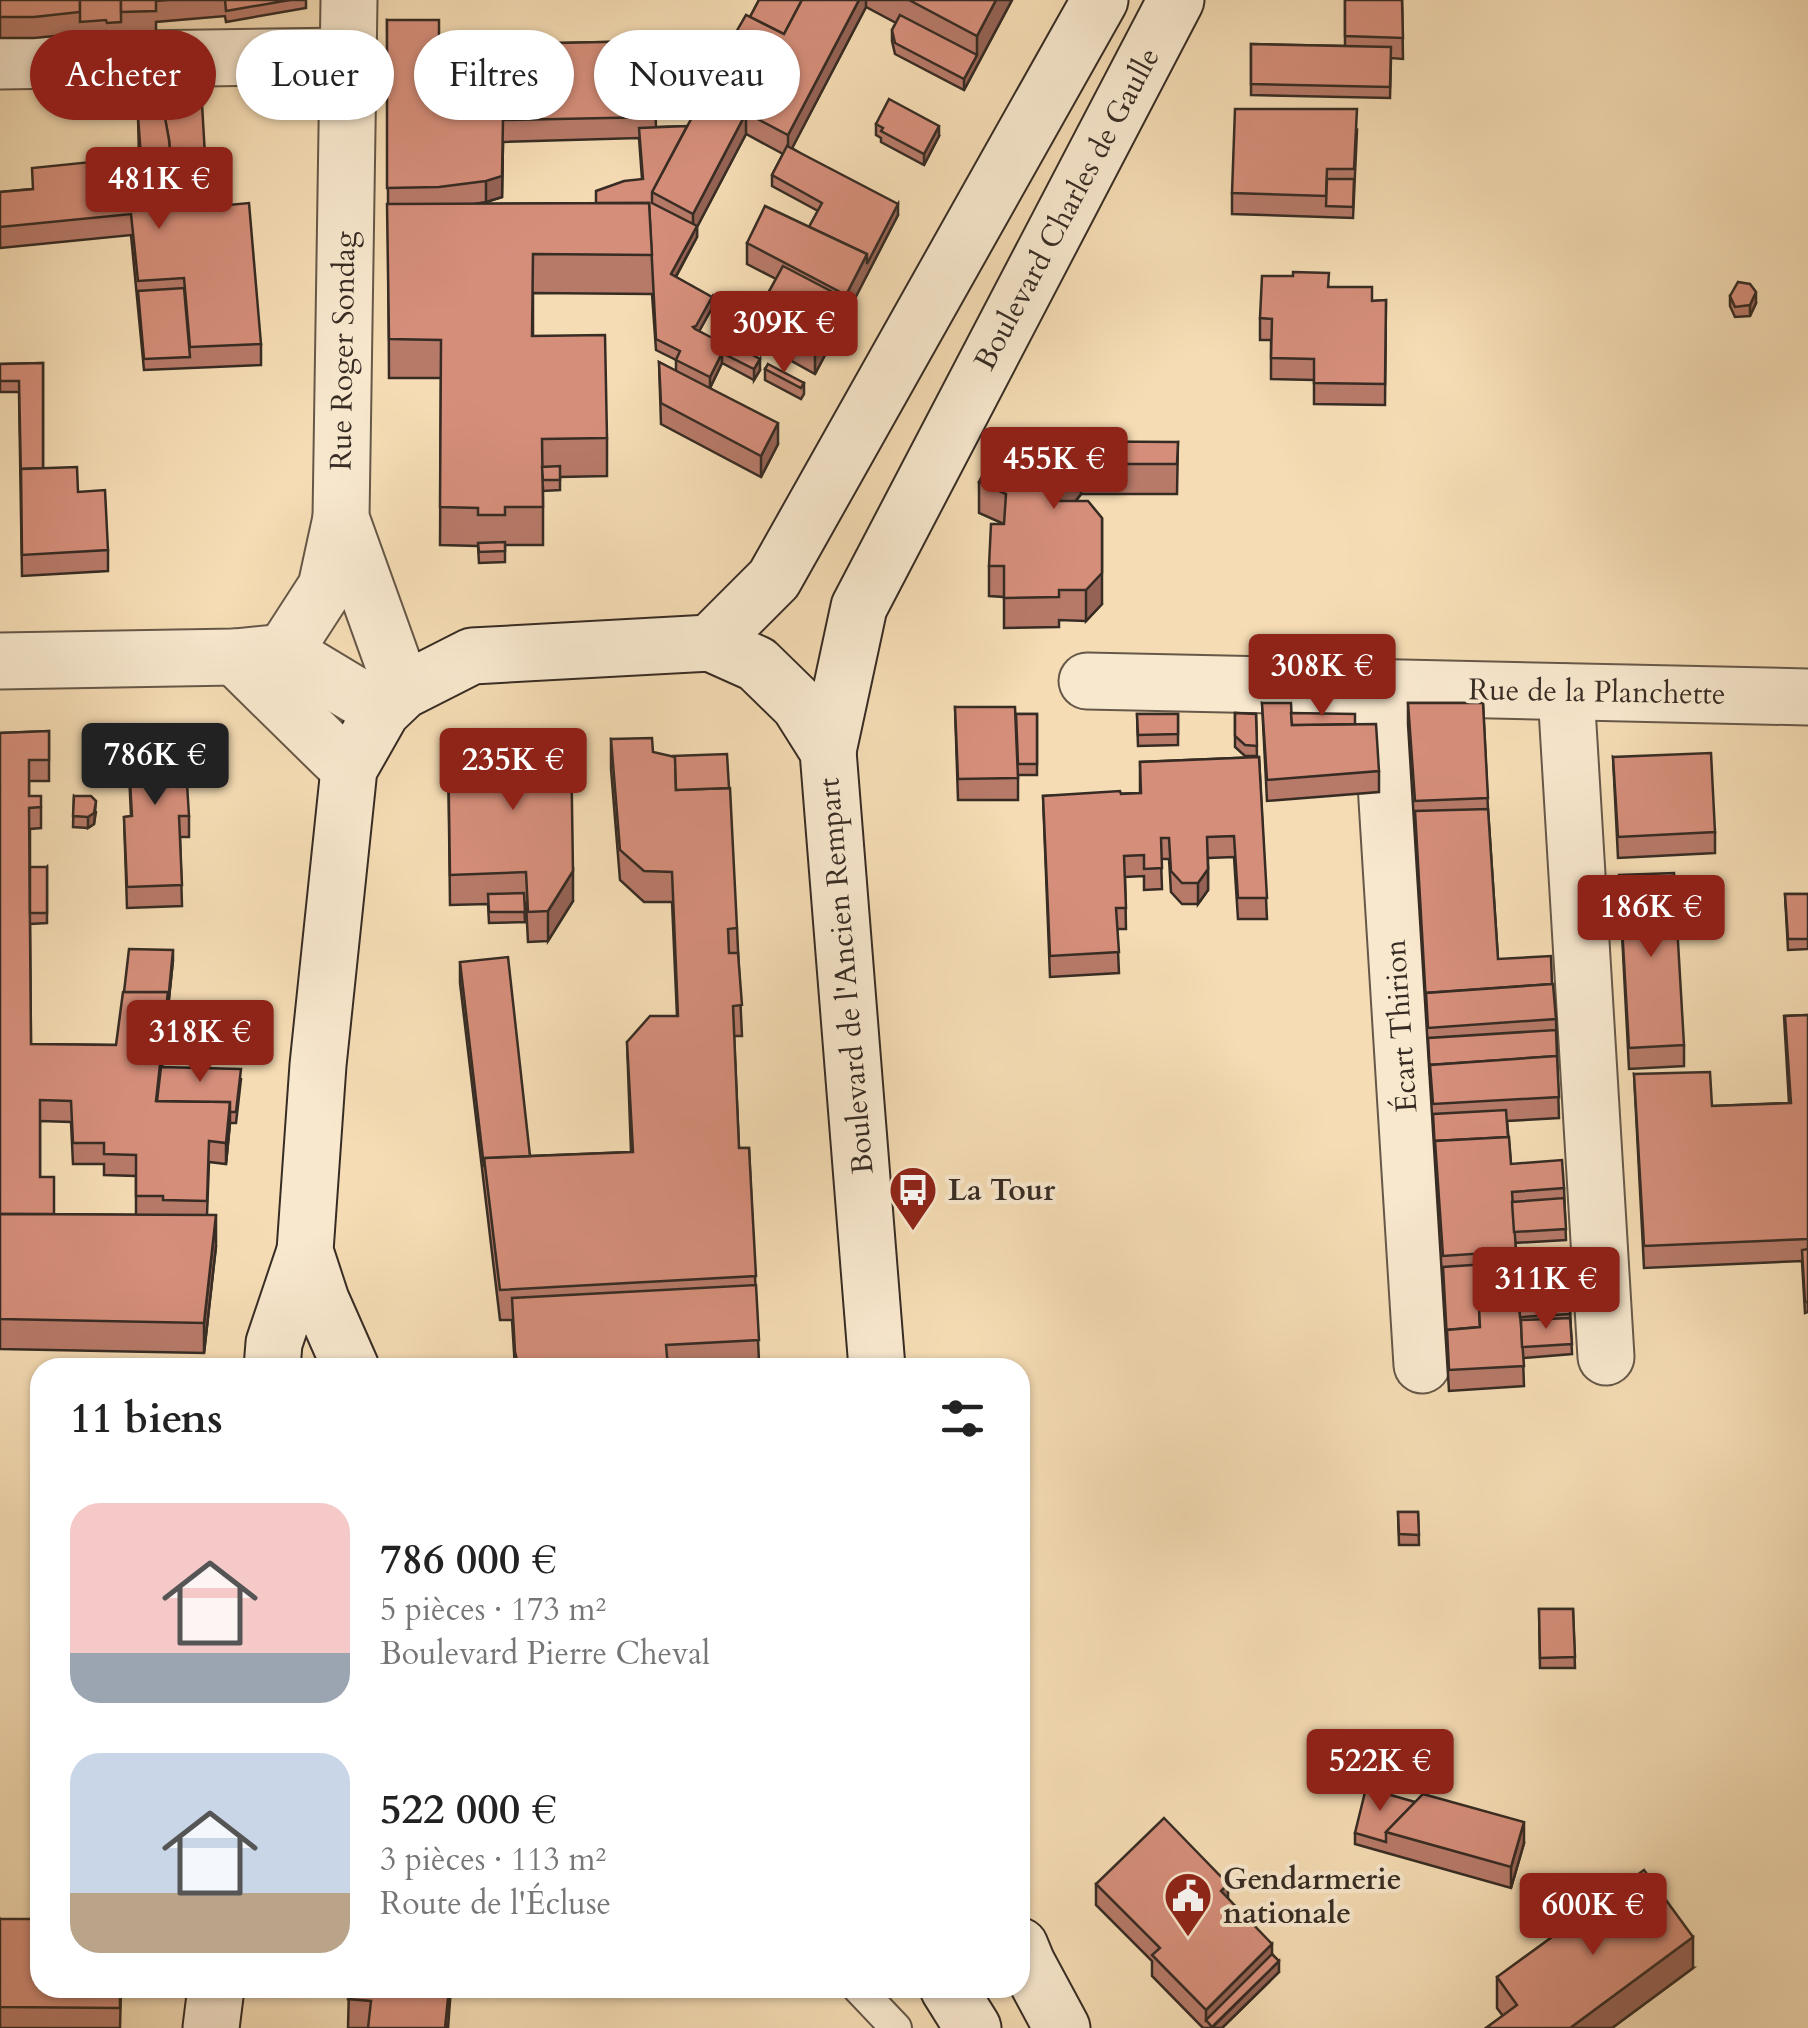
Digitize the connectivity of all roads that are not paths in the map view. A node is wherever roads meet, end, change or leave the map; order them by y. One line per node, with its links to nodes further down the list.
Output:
1 (349, 0): 4 (street, Rue Roger Sondag)
2 (1100, 0): 9 (street)
3 (1176, 0): 17 (street, Boulevard Charles de Gaulle)
4 (347, 30)
5 (236, 58): 6 (street)
6 (0, 61)
7 (345, 120): 8 (street, Rue Roger Sondag)
8 (341, 518): 10 (street); 16 (street, Rue Roger Sondag)
9 (710, 643): 16 (street, Boulevard de l'Ancien Rempart); 17 (street, Boulevard de l'Ancien Rempart)
10 (260, 655): 11 (street); 16 (street); 18 (street)
11 (0, 661)
12 (1087, 681): 13 (street, Rue de la Planchette)
13 (1380, 687): 14 (street, Rue de la Planchette); 24 (street, Écart Thirion)
14 (1566, 692): 15 (street, Rue de la Planchette); 23 (street)
15 (1808, 697)
16 (392, 701): 18 (street)
17 (828, 751): 22 (street, Boulevard de l'Ancien Rempart)
18 (348, 768): 19 (street)
19 (304, 1251): 20 (street); 21 (street)
20 (273, 1358)
21 (347, 1358)
22 (877, 1358)
23 (1606, 1358)
24 (1422, 1365)
25 (1030, 1969): 34 (street)
26 (215, 1998): 30 (street)
27 (868, 1998): 31 (lane)
28 (949, 1998): 32 (street)
29 (954, 1998): 33 (street)
30 (211, 2028)
31 (896, 2028)
32 (956, 2028)
33 (973, 2028)
34 (1062, 2028)

